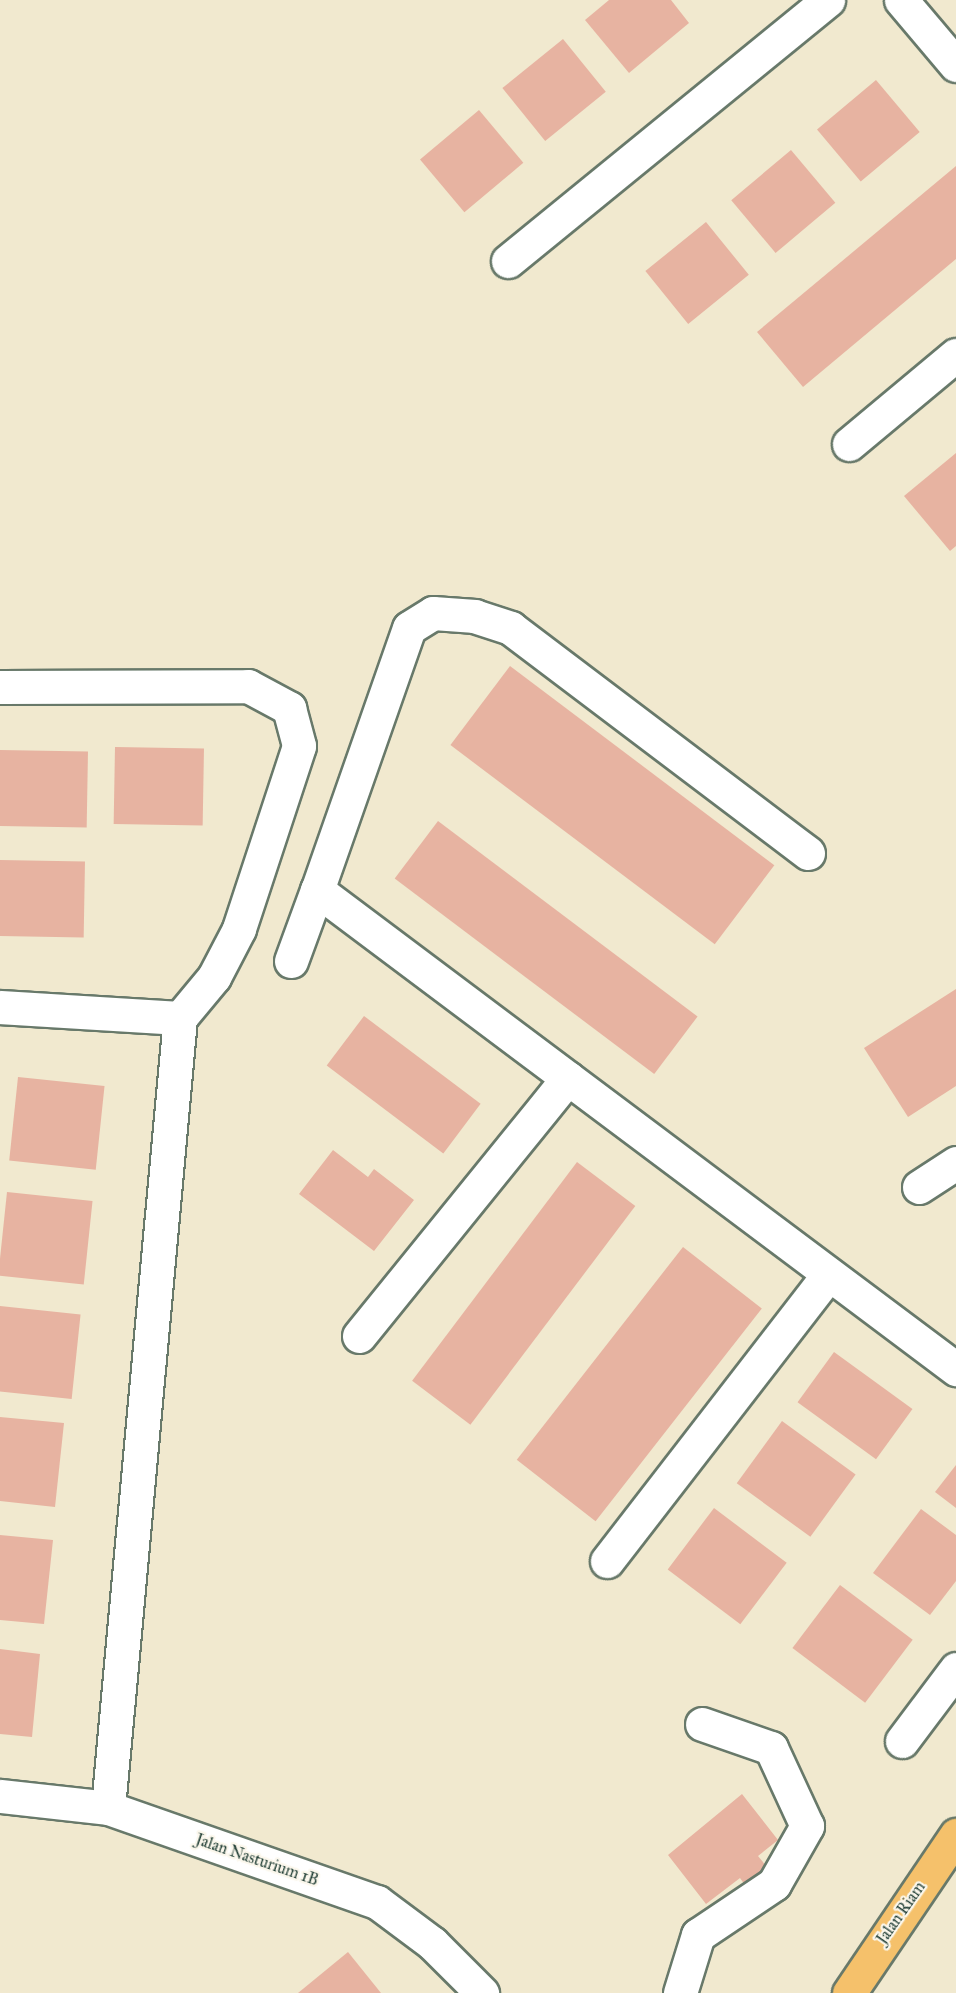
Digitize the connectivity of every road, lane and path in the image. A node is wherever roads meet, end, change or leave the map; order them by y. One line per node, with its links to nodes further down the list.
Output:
1 (828, 0): 4 (street)
2 (901, 0): 3 (street)
3 (956, 65)
4 (508, 261)
5 (956, 355): 6 (street)
6 (849, 444)
7 (0, 687): 12 (street)
8 (808, 853): 9 (street)
9 (317, 890): 10 (street); 13 (street)
10 (291, 961)
11 (0, 1007): 12 (street)
12 (180, 1018): 24 (street)
13 (568, 1078): 16 (street); 17 (street)
14 (956, 1163): 15 (street)
15 (919, 1187)
16 (828, 1275): 18 (street); 19 (street)
17 (359, 1336)
18 (956, 1369)
19 (607, 1562)
20 (956, 1670): 22 (street)
21 (702, 1724): 27 (street)
22 (902, 1741)
23 (0, 1796): 24 (street, Jalan Nasturium 1B)
24 (108, 1808): 26 (street, Jalan Nasturium 1B)
25 (956, 1835): 28 (main road, Jalan Riam)
26 (482, 1993)
27 (680, 1993)
28 (849, 1993)

